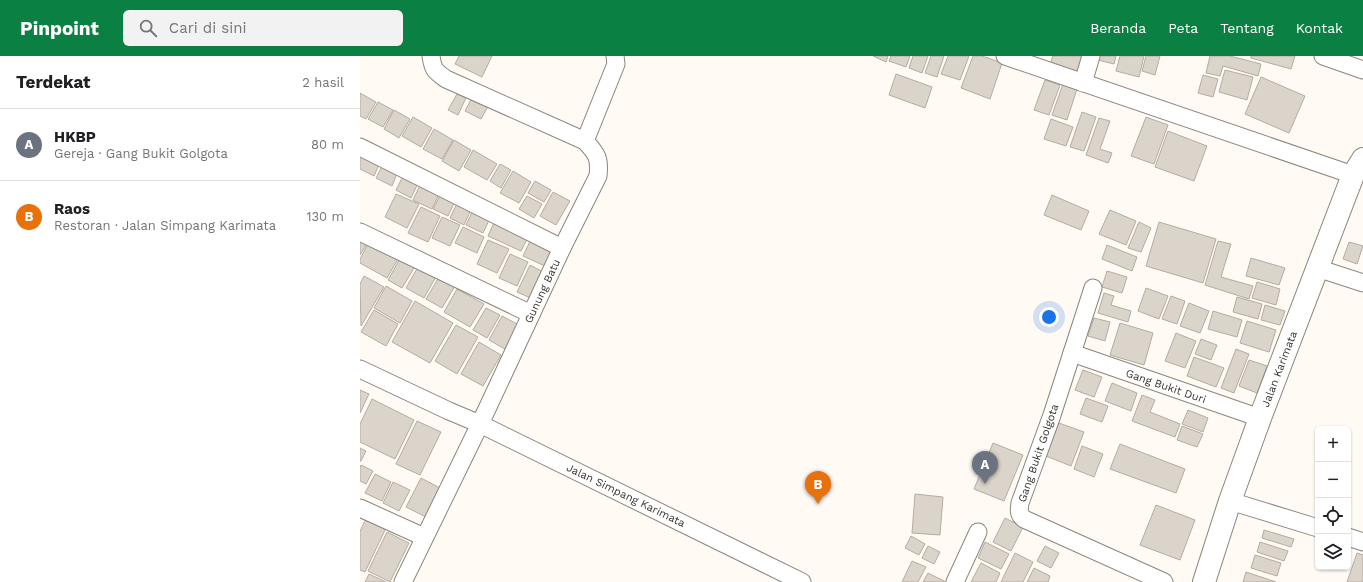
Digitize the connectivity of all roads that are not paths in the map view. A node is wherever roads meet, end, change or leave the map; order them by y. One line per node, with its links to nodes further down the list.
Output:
1 (431, 56): 8 (street)
2 (614, 56): 8 (street)
3 (1005, 56): 7 (street)
4 (1091, 56): 7 (street)
5 (1324, 56): 6 (street)
6 (1363, 70)
7 (1083, 83): 10 (street)
8 (585, 142): 12 (street)
9 (360, 146): 12 (street, Gunung Batu)
10 (1358, 167): 13 (main road, Jalan Karimata)
11 (360, 232): 16 (street)
12 (562, 248): 16 (street, Gunung Batu)
13 (1317, 268): 14 (street); 19 (main road, Jalan Karimata)
14 (1363, 283)
15 (1093, 288): 17 (street)
16 (531, 314): 20 (street, Gunung Batu)
17 (1072, 353): 19 (street, Gang Bukit Duri); 31 (street, Gang Bukit Golgota)
18 (360, 369): 20 (street, Jalan Simpang Karimata)
19 (1260, 418): 21 (main road, Jalan Karimata)
20 (480, 424): 25 (street, Gunung Batu); 29 (street, Jalan Simpang Karimata)
21 (1230, 501): 23 (street); 32 (main road, Jalan Karimata)
22 (360, 508): 25 (street)
23 (1315, 527)
24 (978, 532): 30 (street)
25 (424, 537): 28 (street, Gunung Batu)
26 (1351, 538): 27 (street)
27 (1363, 542)
28 (403, 582)
29 (802, 582)
30 (955, 582)
31 (1164, 582)
32 (1204, 582)

